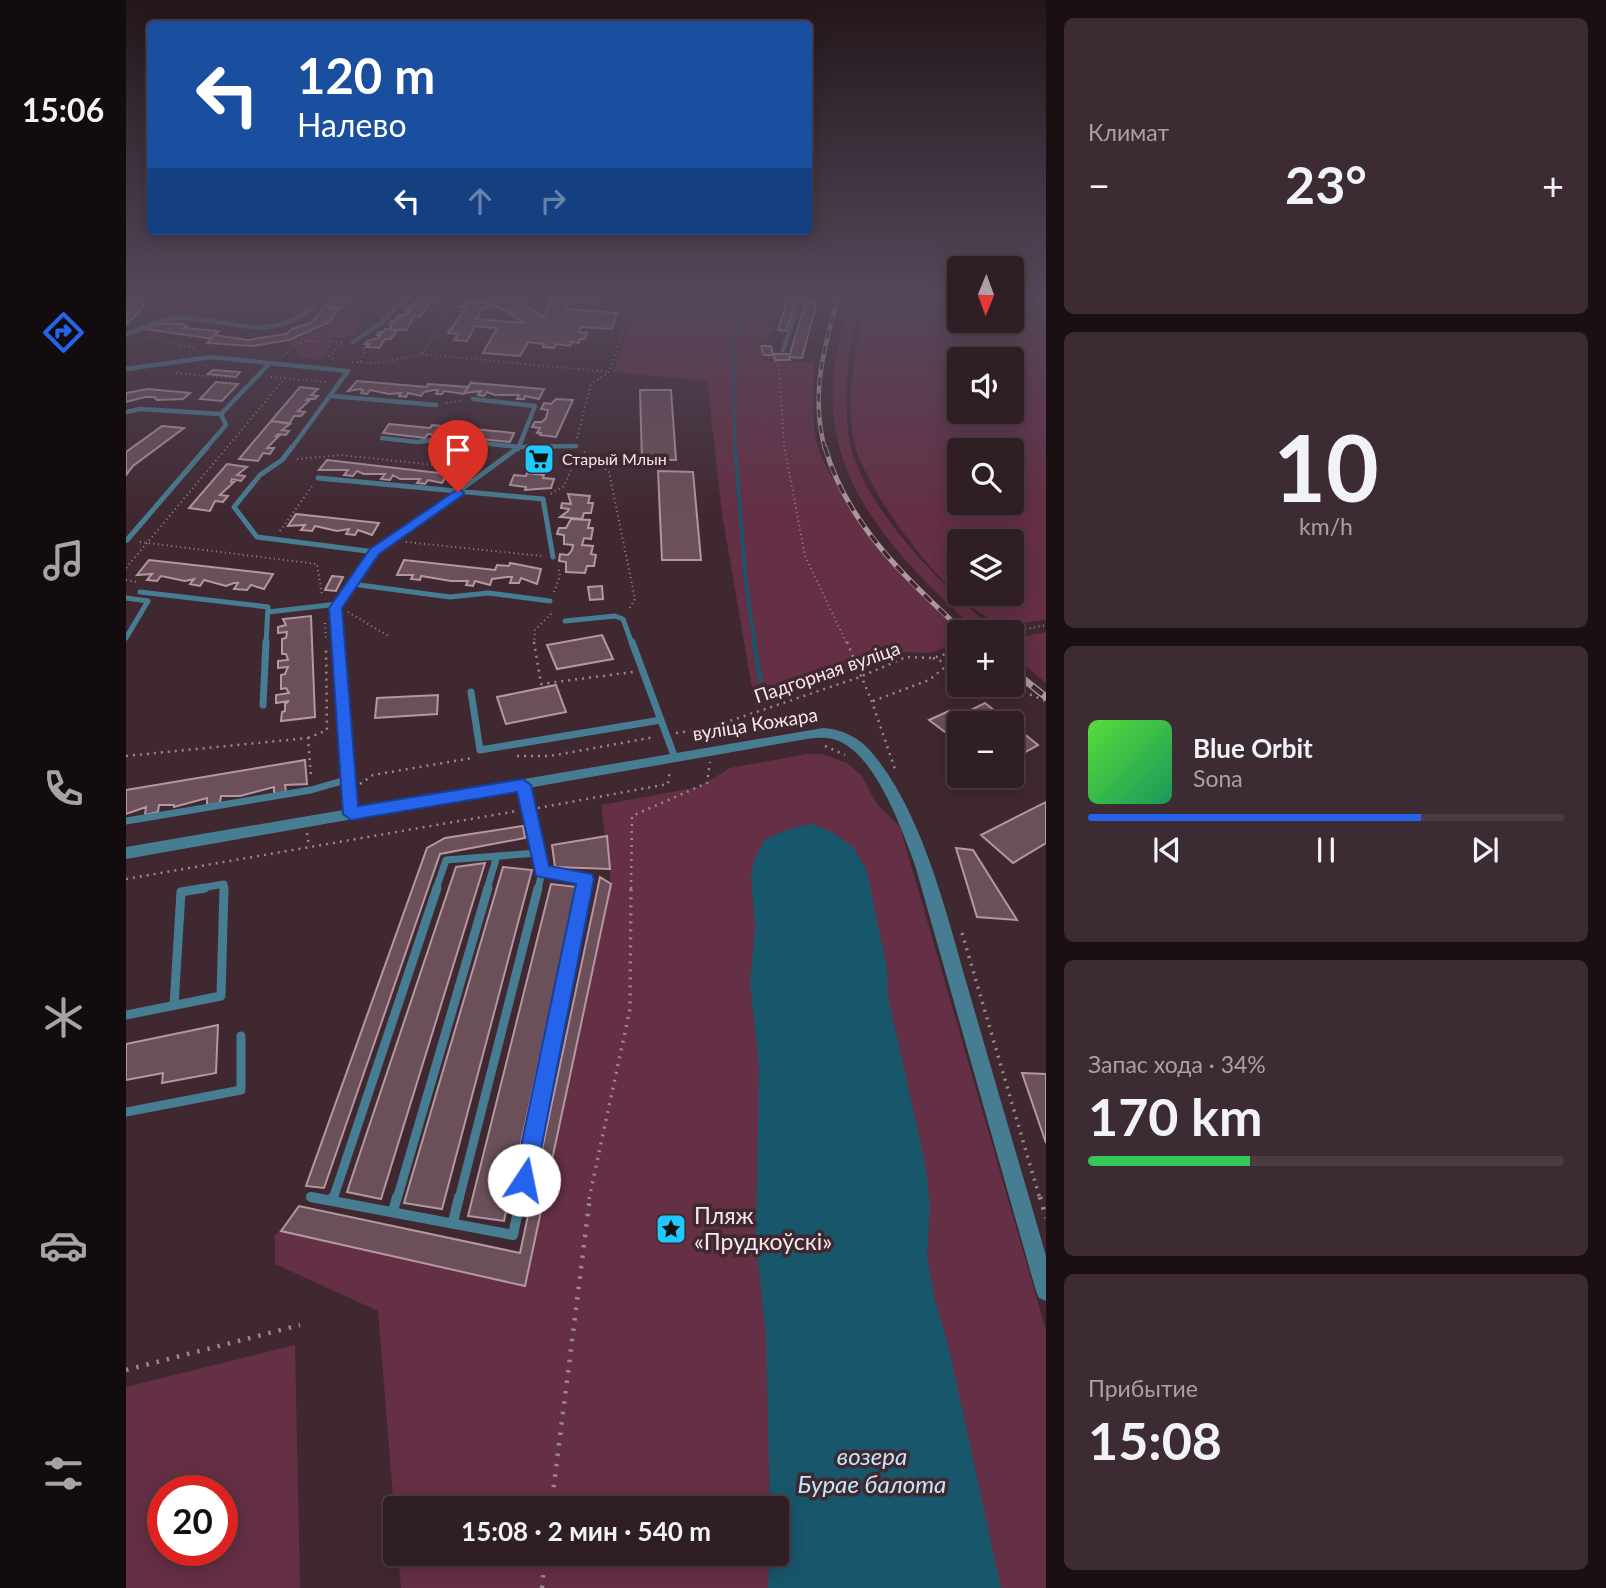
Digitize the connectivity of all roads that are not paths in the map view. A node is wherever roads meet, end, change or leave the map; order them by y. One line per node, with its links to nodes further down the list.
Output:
1 (268, 368): 7 (lane)
2 (327, 368): 3 (lane)
3 (332, 396): 5 (lane); 14 (lane)
4 (471, 399): 10 (lane)
5 (436, 405)
6 (126, 412): 7 (lane)
7 (220, 414): 13 (lane)
8 (382, 438): 10 (lane)
9 (576, 446): 10 (lane)
10 (520, 447): 12 (lane)
11 (318, 478): 12 (lane)
12 (458, 492): 14 (lane); 15 (lane)
13 (127, 540)
14 (375, 552): 16 (lane)
15 (553, 557)
16 (352, 584): 19 (lane); 20 (lane)
17 (140, 592): 21 (lane)
18 (126, 598): 23 (lane)
19 (550, 601)
20 (338, 604): 21 (lane); 28 (lane)
21 (268, 612): 25 (lane)
22 (565, 621): 26 (lane)
23 (126, 638)
24 (471, 692): 26 (lane)
25 (263, 705)
26 (661, 720): 27 (lane)
27 (677, 763): 29 (street, вуліца Кожара); 44 (street, вуліца Кожара)
28 (349, 779): 30 (lane); 31 (lane)
29 (523, 785): 30 (street, вуліца Кожара); 33 (lane)
30 (351, 814): 32 (street, вуліца Кожара)
31 (126, 821)
32 (126, 853)
33 (538, 853): 34 (lane); 35 (lane)
34 (497, 856): 41 (lane); 42 (lane)
35 (542, 872): 43 (lane); 43 (lane)
36 (174, 1005): 36 (lane); 37 (lane)
37 (126, 1015)
38 (241, 1036): 39 (lane)
39 (126, 1112)
40 (311, 1197): 41 (lane)
41 (332, 1201): 42 (lane)
42 (393, 1211): 43 (lane)
43 (453, 1222)
44 (1046, 1291)

